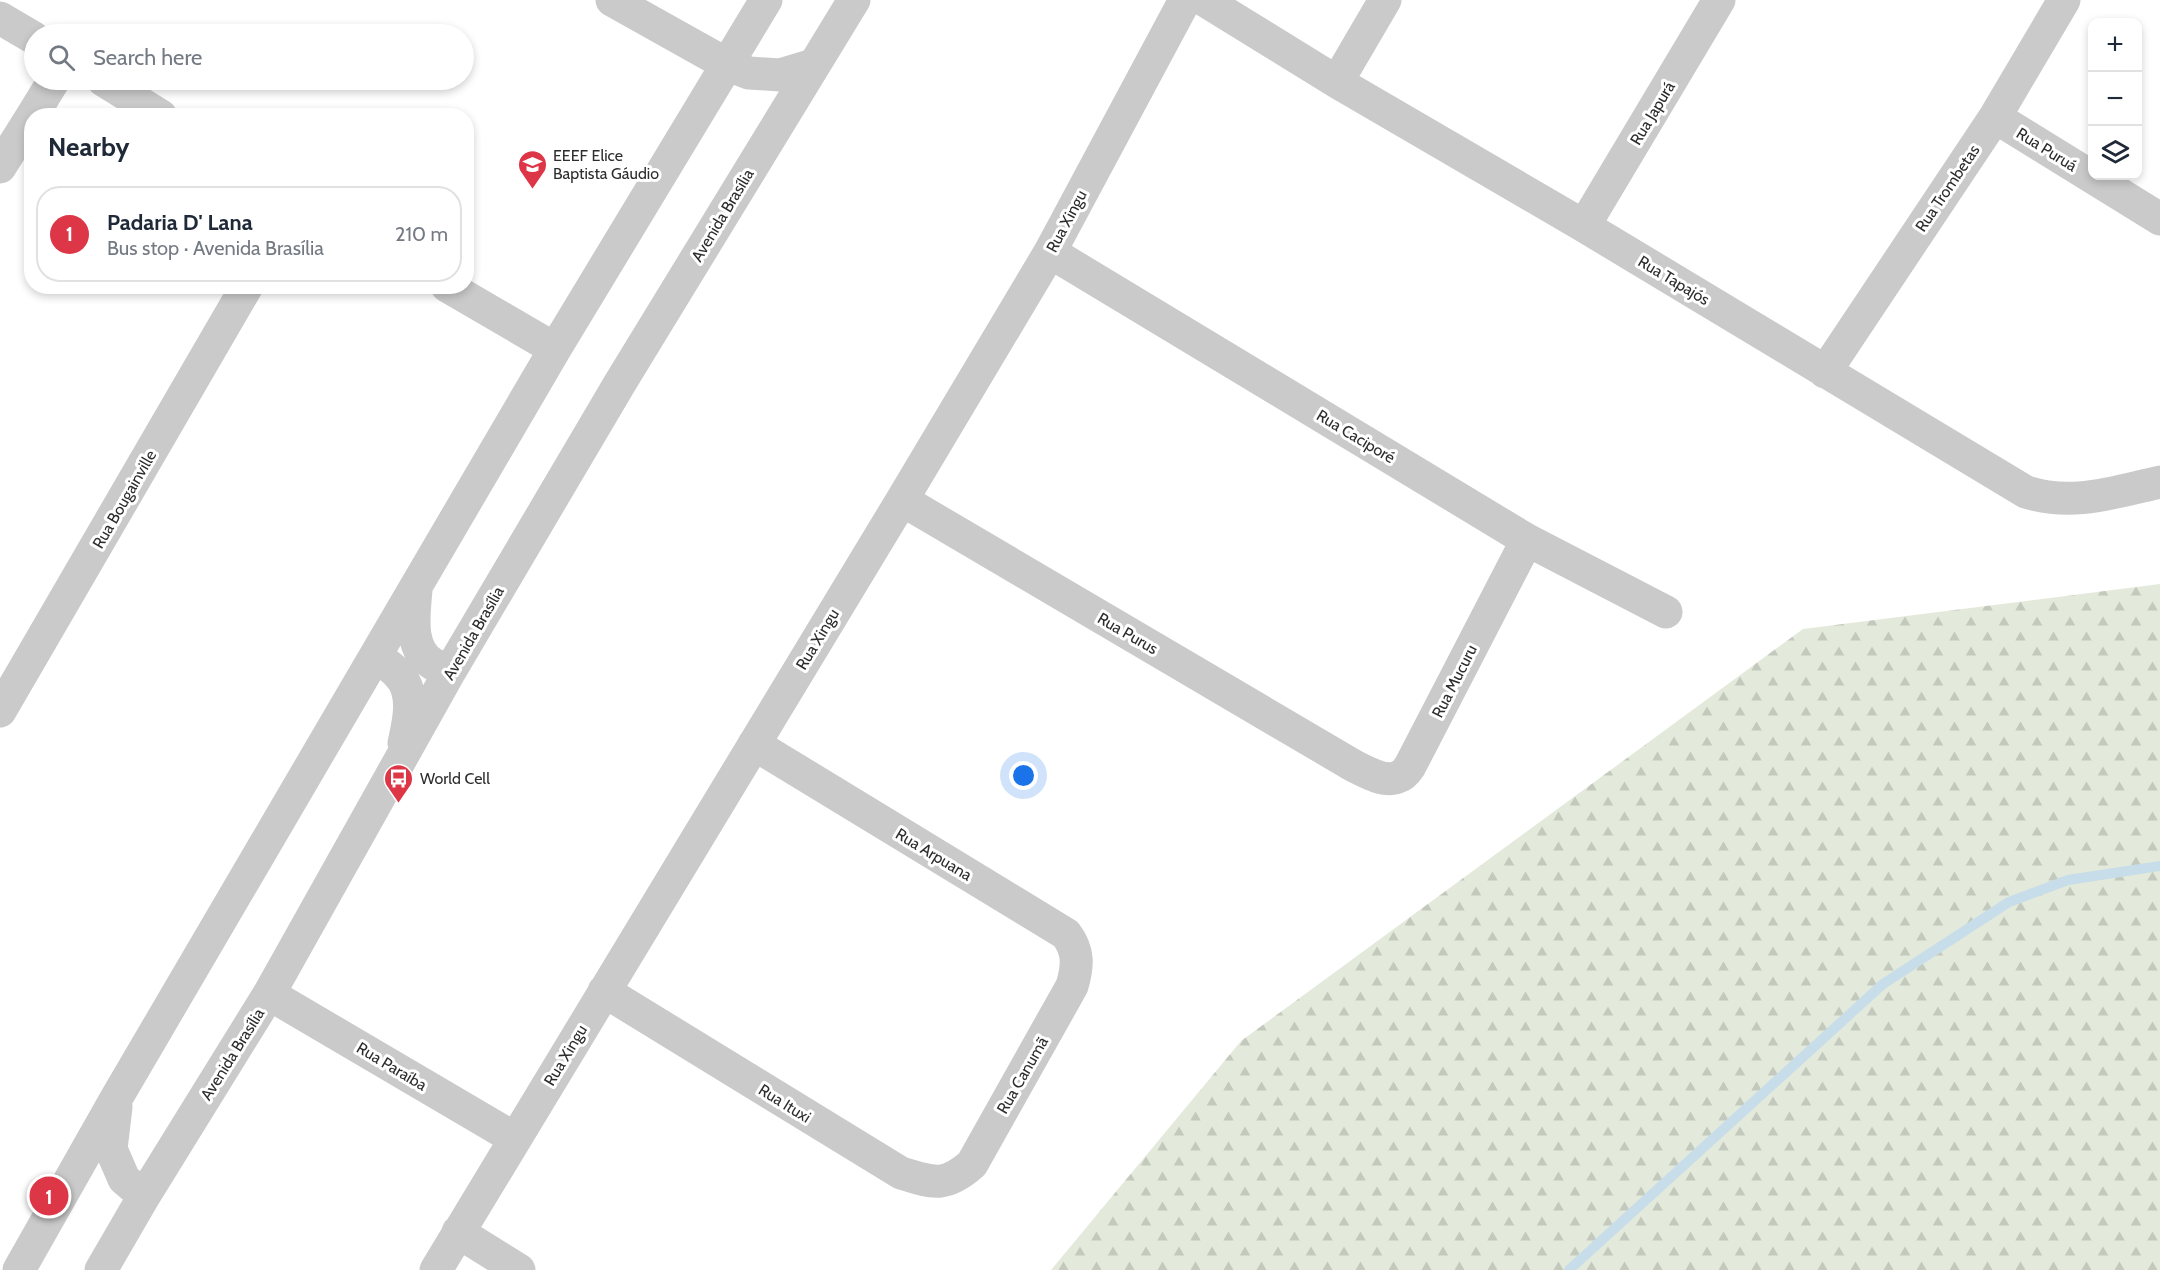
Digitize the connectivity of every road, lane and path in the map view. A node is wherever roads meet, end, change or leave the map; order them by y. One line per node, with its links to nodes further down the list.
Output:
1 (612, 0): 11 (street)
2 (766, 0): 11 (street)
3 (854, 0): 12 (street, Avenida Brasília)
4 (1185, 0): 23 (street, Rua Xingu)
5 (1204, 0): 13 (street, Rua Tapajós)
6 (1385, 0): 13 (street)
7 (1719, 0): 22 (street, Rua Japurá)
8 (2064, 0): 18 (street, Rua Trombetas)
9 (0, 18): 10 (street)
10 (24, 32)
11 (728, 65): 12 (street); 26 (street)
12 (813, 65): 34 (street, Avenida Brasília)
13 (1337, 82): 22 (street, Rua Tapajós)
14 (48, 90): 16 (street)
15 (119, 90): 17 (street)
16 (37, 108)
17 (148, 108)
18 (1995, 117): 21 (street, Rua Puruá); 27 (street, Rua Trombetas)
19 (24, 129): 20 (street)
20 (0, 167)
21 (2160, 219)
22 (1584, 226): 27 (street, Rua Tapajós)
23 (1050, 252): 29 (street, Rua Xingu); 30 (street, Rua Caciporé)
24 (243, 294): 35 (street, Rua Bougainville)
25 (461, 294): 26 (street)
26 (555, 349): 31 (street)
27 (1825, 372): 28 (street, Rua Tapajós)
28 (2160, 482)
29 (902, 500): 36 (street, Rua Xingu); 38 (street, Rua Purus)
30 (1527, 540): 32 (street, Rua Caciporé); 38 (street, Rua Mucuru)
31 (417, 585): 33 (street); 34 (street)
32 (1666, 612)
33 (376, 656): 37 (street); 42 (street)
34 (450, 671): 37 (street, Avenida Brasília)
35 (0, 711)
36 (754, 744): 39 (street, Rua Arpuana); 40 (street, Rua Xingu)
37 (399, 765): 41 (street, Avenida Brasília)
38 (1354, 766)
39 (1072, 987): 44 (street, Rua Canumã)
40 (604, 991): 43 (street, Rua Xingu); 44 (street, Rua Ituxi)
41 (269, 994): 43 (street, Rua Paraíba); 45 (street, Avenida Brasília)
42 (117, 1097): 45 (street); 47 (street)
43 (514, 1138): 46 (street, Rua Xingu)
44 (972, 1164)
45 (144, 1196): 48 (street, Avenida Brasília)
46 (458, 1232): 49 (street, Rua Xingu); 50 (street)
47 (19, 1270)
48 (101, 1270)
49 (436, 1270)
50 (519, 1270)

